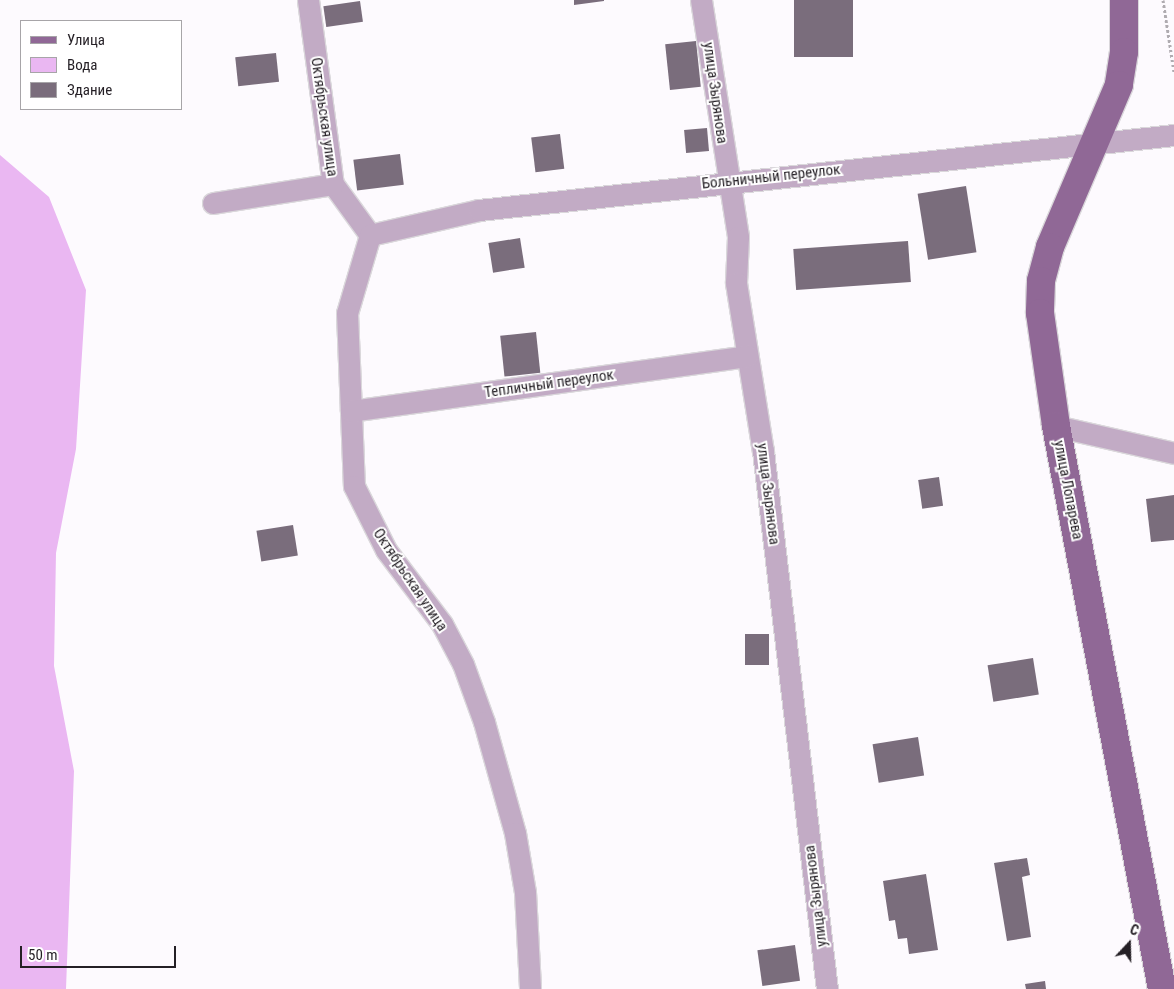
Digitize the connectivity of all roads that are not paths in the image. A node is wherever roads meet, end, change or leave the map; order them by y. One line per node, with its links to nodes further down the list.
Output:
1 (308, 0): 7 (street, Октябрьская улица)
2 (701, 0): 6 (street, улица Зырянова)
3 (1124, 0): 5 (main road, улица Лопарева)
4 (1174, 135): 5 (street, Больничный переулок)
5 (1094, 144): 6 (street, Больничный переулок); 12 (main road, улица Лопарева)
6 (728, 182): 9 (street, Больничный переулок); 10 (street, улица Зырянова)
7 (333, 184): 8 (street); 9 (street, Октябрьская улица)
8 (213, 203)
9 (370, 234): 11 (street, Октябрьская улица)
10 (747, 356): 11 (street, Тепличный переулок); 15 (street, улица Зырянова)
11 (351, 411): 14 (street, Октябрьская улица)
12 (1056, 426): 13 (street); 16 (main road, улица Лопарева)
13 (1174, 453)
14 (530, 989)
15 (827, 989)
16 (1162, 989)

